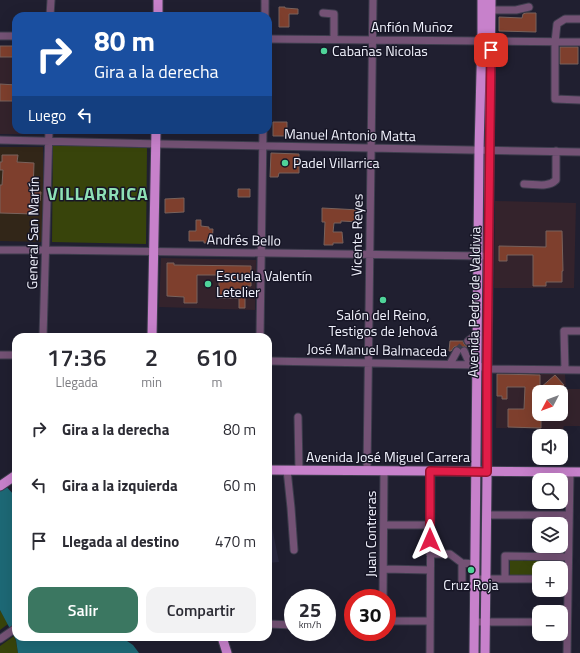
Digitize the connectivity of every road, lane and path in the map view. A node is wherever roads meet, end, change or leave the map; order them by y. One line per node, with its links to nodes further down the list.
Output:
1 (50, 0): 8 (street)
2 (158, 0): 9 (main road)
3 (265, 0): 10 (street)
4 (372, 0): 17 (street, Vicente Reyes)
5 (482, 0): 18 (main road, Avenida Pedro de Valdivia)
6 (491, 5): 7 (street); 18 (main road, Avenida Pedro de Valdivia)
7 (529, 7)
8 (50, 12)
9 (158, 12)
10 (265, 12)
11 (323, 14): 16 (street)
12 (580, 19): 19 (street)
13 (0, 36): 14 (street)
14 (12, 36)
15 (272, 39): 16 (street, Anfión Muñoz)
16 (334, 39): 17 (street, Anfión Muñoz)
17 (372, 40): 18 (street, Anfión Muñoz); 29 (street, Vicente Reyes)
18 (486, 40): 19 (street, Anfión Muñoz); 30 (main road, Avenida Pedro de Valdivia); 31 (main road, Avenida Pedro de Valdivia)
19 (555, 42): 20 (street, Anfión Muñoz); 21 (street)
20 (580, 42)
21 (580, 100)
22 (49, 134): 26 (street, General San Martín)
23 (156, 134): 27 (main road)
24 (263, 134): 28 (street)
25 (0, 140): 26 (street, Manuel Antonio Matta)
26 (49, 141): 27 (street, Manuel Antonio Matta); 36 (street, General San Martín)
27 (156, 144): 28 (street, Manuel Antonio Matta); 37 (main road)
28 (262, 146): 29 (street, Manuel Antonio Matta); 38 (street)
29 (371, 148): 30 (street, Manuel Antonio Matta); 39 (street, Vicente Reyes)
30 (479, 150): 31 (street, Manuel Antonio Matta); 40 (main road, Avenida Pedro de Valdivia)
31 (489, 150): 32 (street, Manuel Antonio Matta); 41 (main road, Avenida Pedro de Valdivia)
32 (556, 151): 33 (street, Manuel Antonio Matta); 34 (street)
33 (580, 152)
34 (524, 184)
35 (0, 250): 36 (street, Andrés Bello)
36 (46, 250): 37 (street, Andrés Bello); 43 (street, General San Martín)
37 (153, 252): 38 (street, Andrés Bello); 44 (main road)
38 (261, 253): 39 (street, Andrés Bello); 45 (street)
39 (370, 255): 40 (street, Andrés Bello); 53 (street, Vicente Reyes)
40 (478, 256): 41 (street, Andrés Bello); 46 (main road, Avenida Pedro de Valdivia)
41 (488, 256): 55 (main road, Avenida Pedro de Valdivia)
42 (580, 331): 56 (street)
43 (43, 333)
44 (152, 333)
45 (260, 333)
46 (477, 334): 47 (street); 52 (main road, Avenida Pedro de Valdivia)
47 (468, 341)
48 (463, 351): 52 (street); 52 (street); 54 (street)
49 (0, 355): 50 (street)
50 (12, 355)
51 (272, 360): 53 (street, José Manuel Balmaceda)
52 (474, 361): 54 (street, José Manuel Balmaceda); 55 (street, José Manuel Balmaceda); 65 (main road, Avenida Pedro de Valdivia)
53 (368, 362): 54 (street, José Manuel Balmaceda); 62 (street, Vicente Reyes)
54 (450, 364)
55 (487, 369): 56 (street, José Manuel Balmaceda); 66 (main road, Avenida Pedro de Valdivia)
56 (565, 370): 57 (street, José Manuel Balmaceda)
57 (580, 370)
58 (298, 417): 61 (street)
59 (272, 470): 60 (main road, Avenida José Miguel Carrera)
60 (287, 470): 61 (main road, Avenida José Miguel Carrera); 75 (street)
61 (299, 470): 62 (main road, Avenida José Miguel Carrera)
62 (367, 470): 63 (main road, Avenida José Miguel Carrera)
63 (384, 471): 64 (main road, Avenida José Miguel Carrera); 73 (street, Juan Contreras)
64 (430, 471): 65 (main road, Avenida José Miguel Carrera); 74 (street)
65 (476, 471): 66 (main road, Avenida José Miguel Carrera); 80 (main road, Avenida Pedro de Valdivia)
66 (487, 472): 67 (main road, Avenida José Miguel Carrera); 71 (main road, Avenida Pedro de Valdivia)
67 (570, 472): 68 (main road, Avenida José Miguel Carrera); 72 (street)
68 (580, 472)
69 (12, 478): 70 (main road)
70 (0, 486)
71 (487, 515): 72 (street); 84 (main road, Avenida Pedro de Valdivia)
72 (569, 515): 77 (street)
73 (384, 525): 74 (street); 81 (street, Juan Contreras)
74 (430, 526): 76 (street)
75 (294, 550)
76 (430, 554): 79 (street); 82 (street)
77 (568, 557): 78 (street); 85 (street)
78 (567, 561)
79 (462, 563): 80 (street); 87 (street)
80 (475, 564): 83 (main road, Avenida Pedro de Valdivia)
81 (384, 569): 82 (street); 88 (street, Juan Contreras)
82 (430, 570): 90 (street)
83 (475, 579): 84 (street); 91 (main road, Avenida Pedro de Valdivia)
84 (486, 579): 85 (street); 92 (main road, Avenida Pedro de Valdivia)
85 (505, 579): 86 (street)
86 (532, 580)
87 (462, 586)
88 (383, 589)
89 (396, 621): 90 (street)
90 (430, 621): 101 (street)
91 (474, 622): 92 (street); 102 (main road, Avenida Pedro de Valdivia)
92 (485, 622): 93 (street); 103 (main road, Avenida Pedro de Valdivia)
93 (532, 622)
94 (272, 624): 95 (street)
95 (284, 625)
96 (12, 631): 97 (street)
97 (0, 639)
98 (223, 641): 100 (main road)
99 (566, 641): 104 (street)
100 (227, 653)
101 (430, 653)
102 (474, 653)
103 (485, 653)
104 (567, 653)

